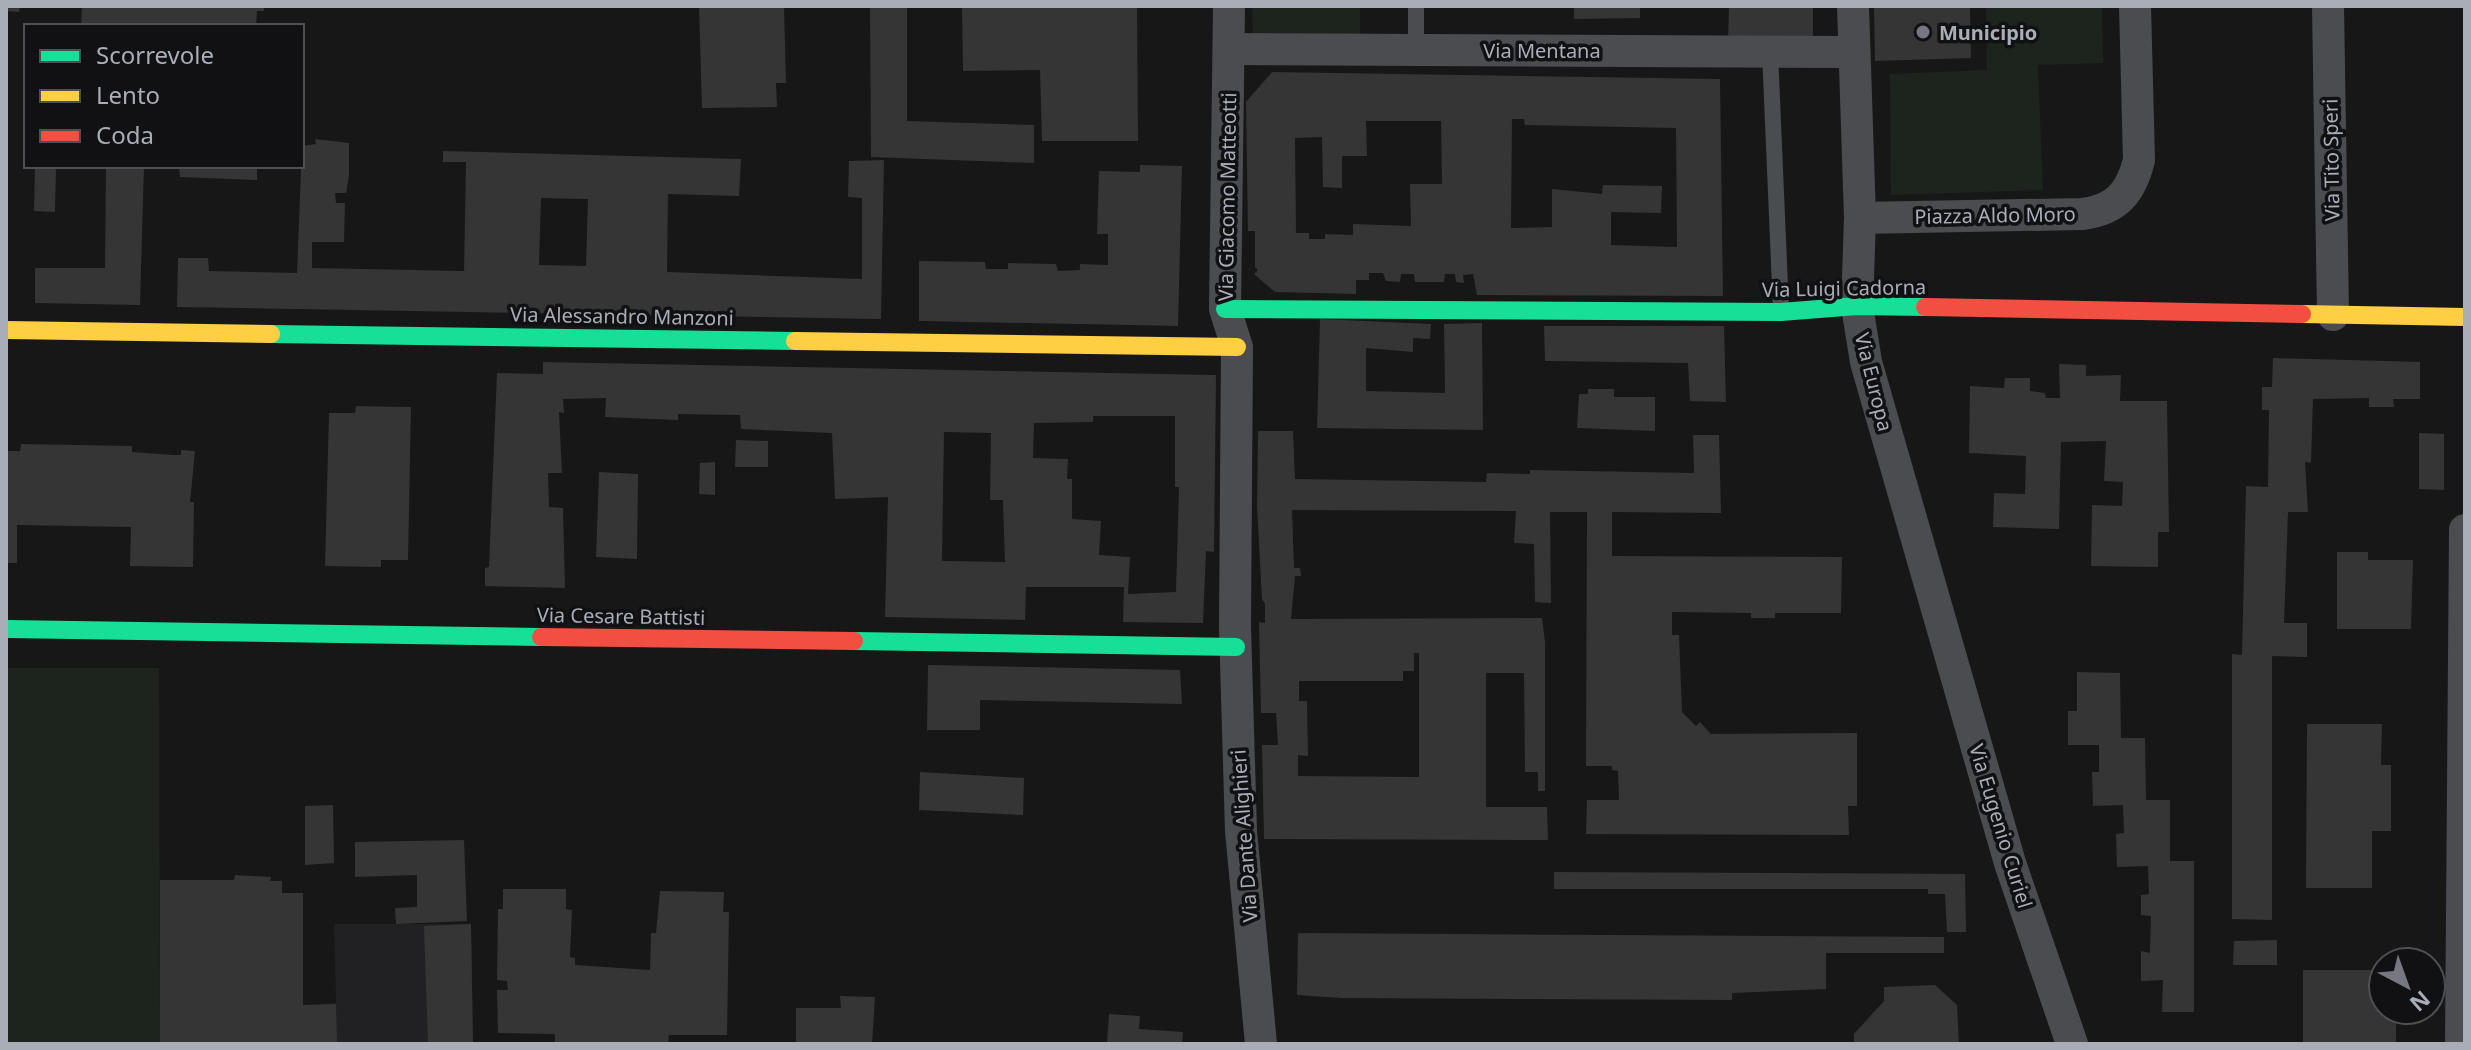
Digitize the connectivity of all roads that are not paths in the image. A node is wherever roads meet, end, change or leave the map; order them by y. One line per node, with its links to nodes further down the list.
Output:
1 (1229, 6): 6 (street, Via Giacomo Matteotti)
2 (1416, 6): 7 (lane)
3 (1853, 6): 9 (street, Via Europa)
4 (2135, 6): 10 (street, Piazza Aldo Moro)
5 (2328, 6): 14 (street, Via Tito Speri)
6 (1230, 49): 7 (street, Via Mentana); 12 (street, Via Giacomo Matteotti)
7 (1416, 50): 8 (street, Via Mentana)
8 (1770, 52): 9 (street, Via Mentana); 13 (lane)
9 (1854, 52): 10 (street, Via Europa)
10 (1860, 218): 11 (street, Via Europa)
11 (1857, 306): 13 (street, Via Luigi Cadorna); 14 (street, Via Luigi Cadorna); 19 (street, Via Europa)
12 (1225, 309): 13 (street, Via Luigi Cadorna); 17 (street, Via Giacomo Matteotti)
13 (1781, 312)
14 (2333, 315): 15 (street, Via Luigi Cadorna)
15 (2465, 317)
16 (6, 330): 17 (street, Via Alessandro Manzoni)
17 (1237, 347): 21 (street, Via Giacomo Matteotti)
18 (2465, 530): 24 (street)
19 (1937, 607): 23 (street, Via Eugenio Curiel)
20 (6, 629): 21 (street, Via Cesare Battisti)
21 (1235, 637): 22 (street, Via Dante Alighieri)
22 (1261, 1044)
23 (2072, 1044)
24 (2461, 1044)

